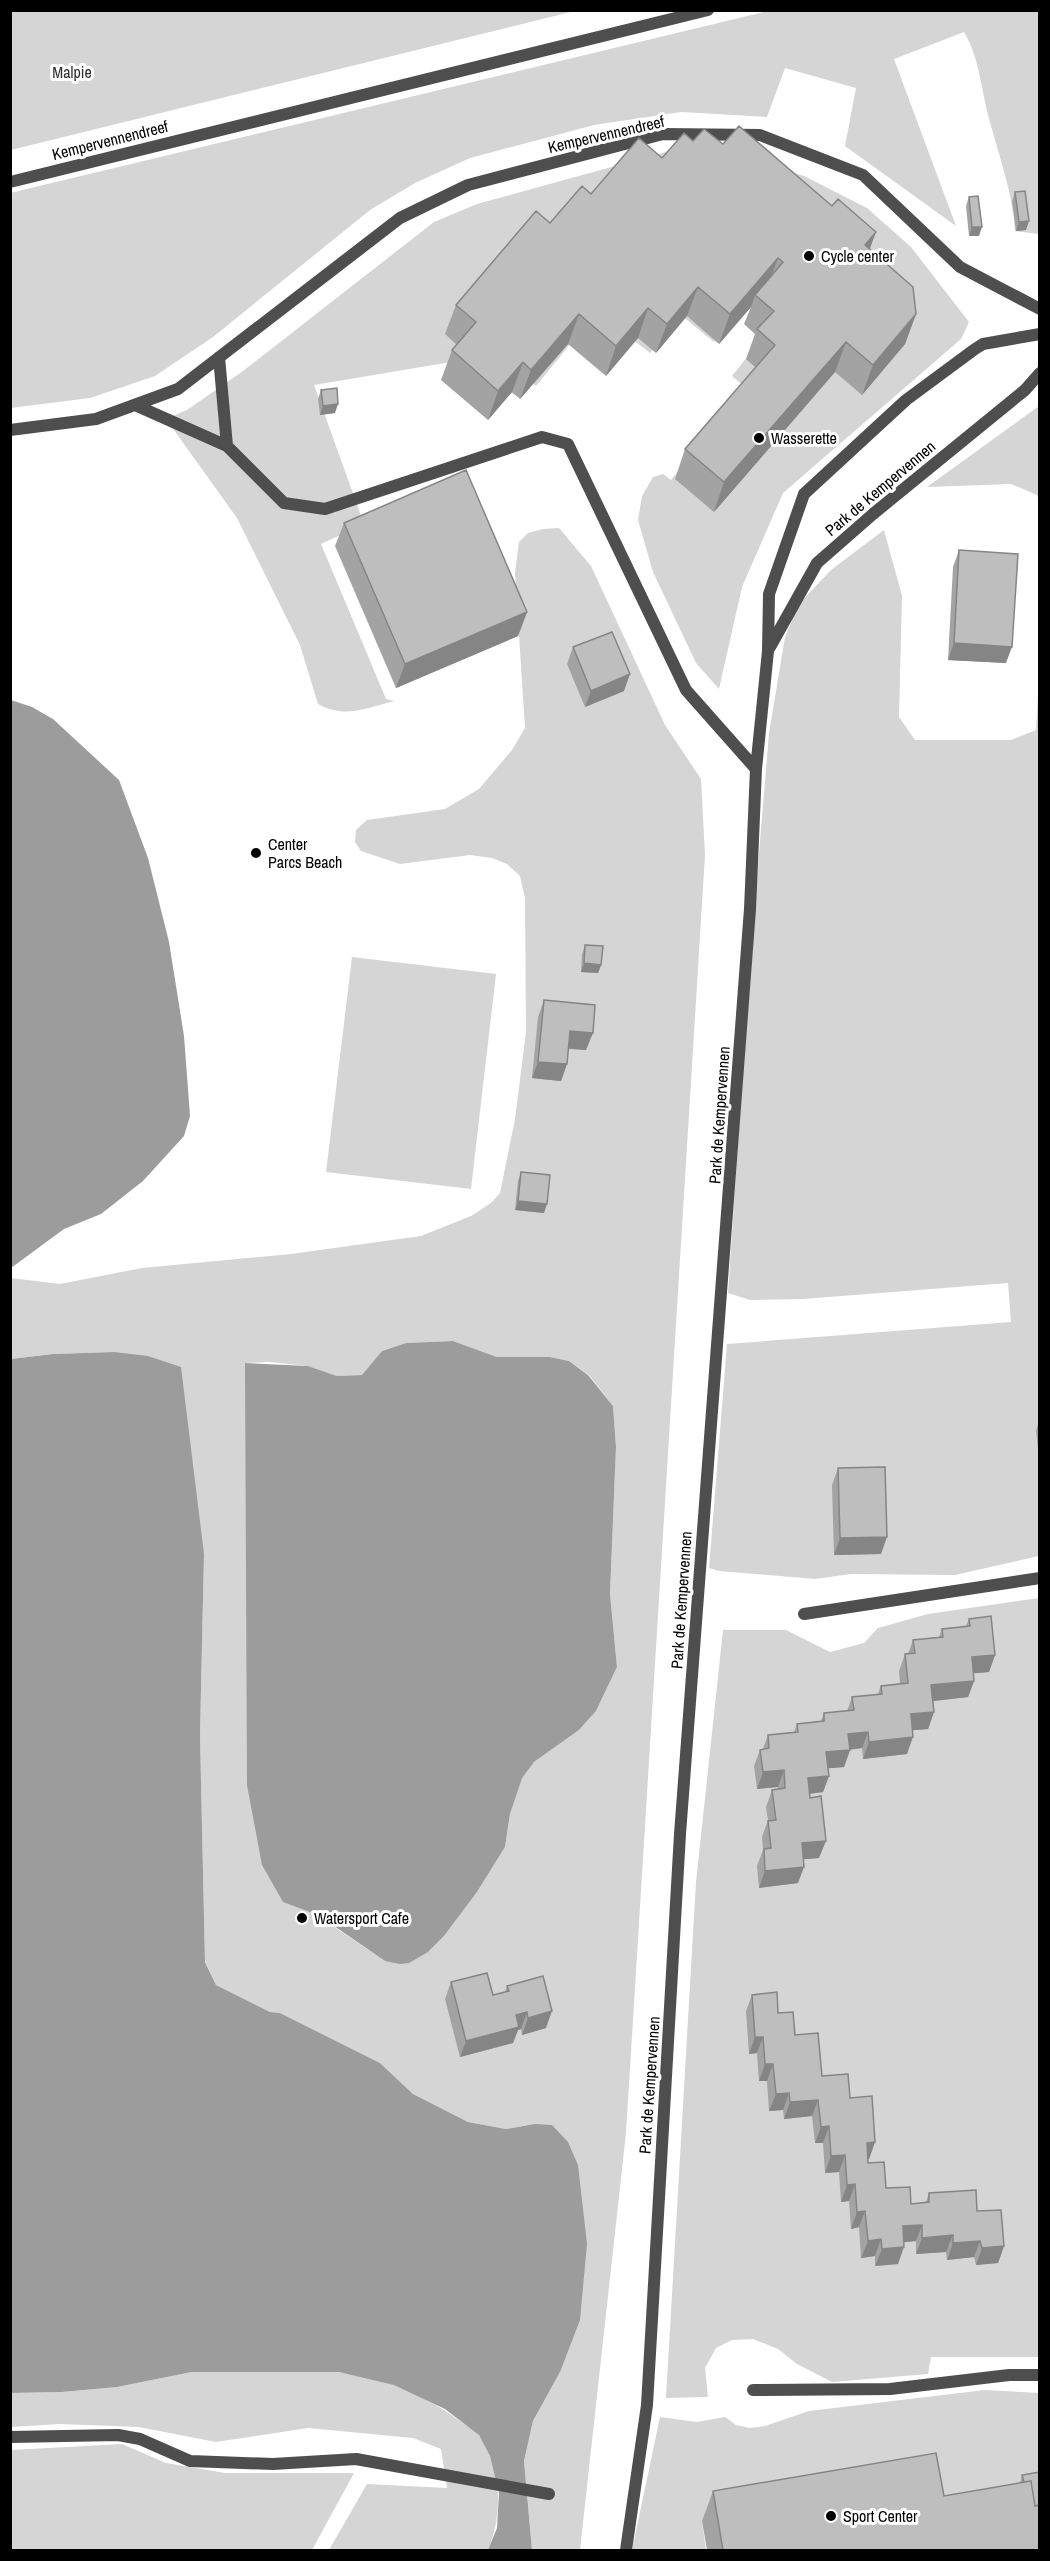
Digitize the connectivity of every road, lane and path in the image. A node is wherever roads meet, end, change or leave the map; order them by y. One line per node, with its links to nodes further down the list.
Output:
1 (708, 10): 2 (street, Kempervennendreef)
2 (10, 182)
3 (1040, 309): 5 (street, Kempervennendreef)
4 (1040, 334): 10 (street, Park de Kempervennen)
5 (219, 357): 7 (street, Kempervennendreef); 9 (street)
6 (1040, 373): 10 (street, Park de Kempervennen)
7 (135, 405): 8 (street, Kempervennendreef); 9 (street)
8 (10, 430)
9 (227, 446): 11 (street)
10 (768, 651): 11 (street, Park de Kempervennen)
11 (756, 770): 18 (street, Park de Kempervennen)
12 (1040, 1578): 13 (street)
13 (804, 1614)
14 (1040, 2375): 15 (street)
15 (753, 2390)
16 (10, 2437): 17 (street)
17 (549, 2494)
18 (626, 2550)

